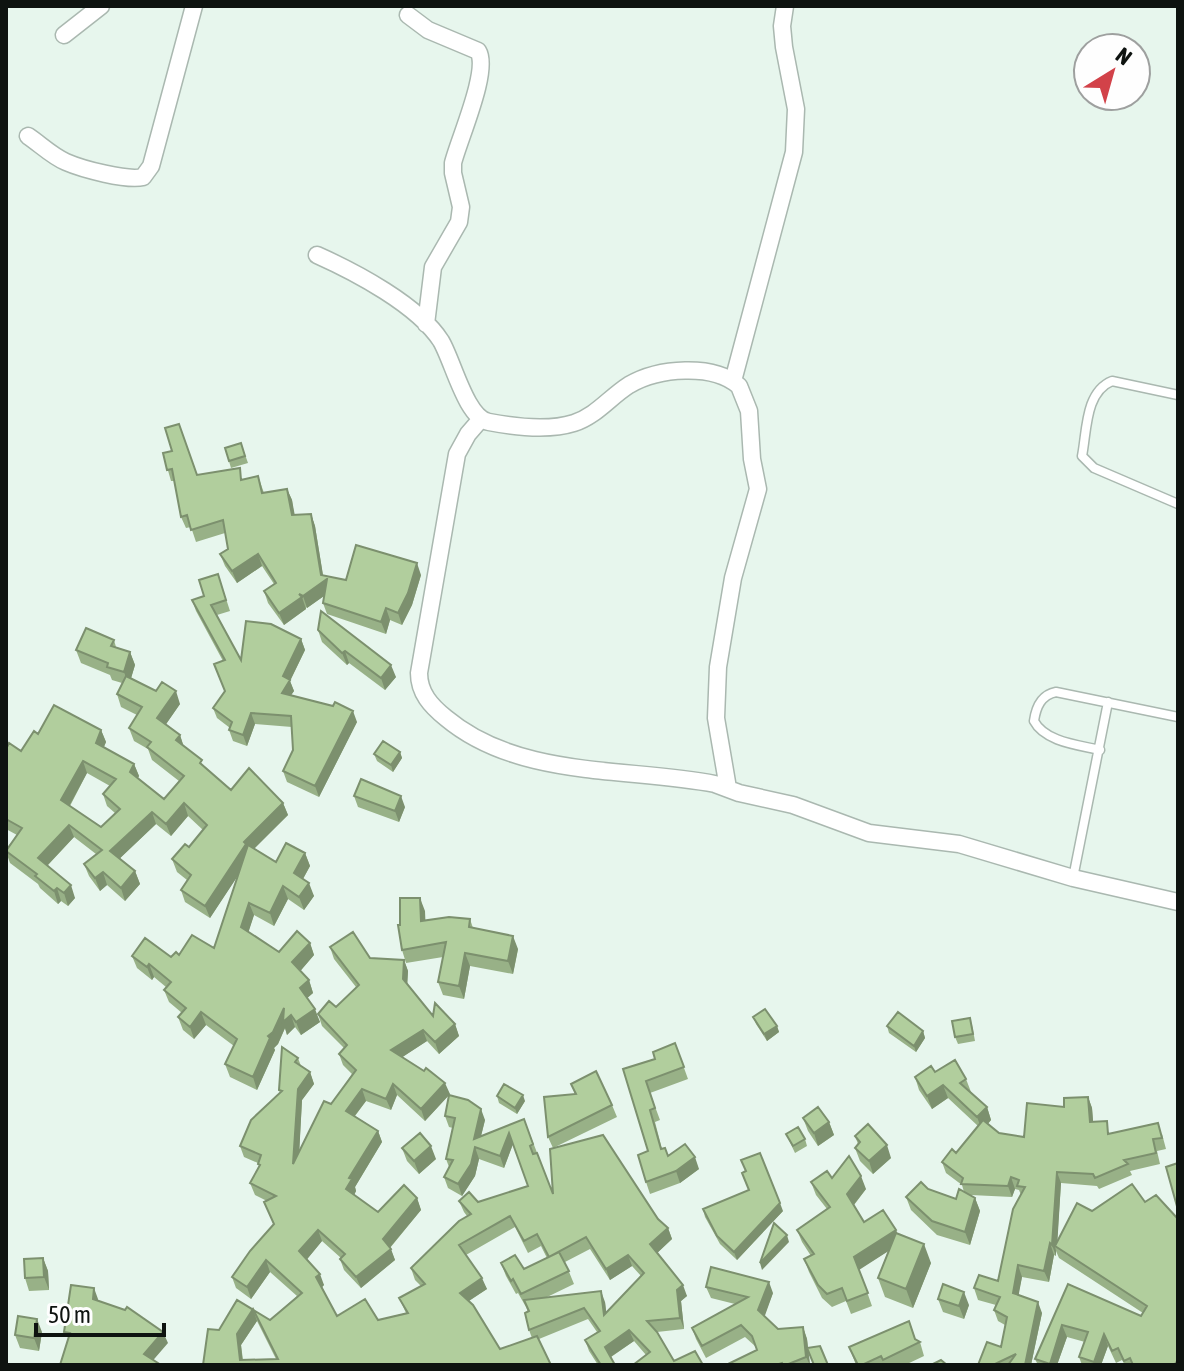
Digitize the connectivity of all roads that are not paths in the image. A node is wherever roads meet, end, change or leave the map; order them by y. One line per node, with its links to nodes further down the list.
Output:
1 (101, 6): 5 (street)
2 (194, 6): 6 (street)
3 (785, 6): 9 (street)
4 (408, 15): 8 (street)
5 (64, 35)
6 (28, 136)
7 (317, 255): 8 (street)
8 (426, 324): 11 (street)
9 (733, 381): 11 (street); 16 (street)
10 (1178, 395): 12 (lane)
11 (481, 419): 16 (street)
12 (1178, 504)
13 (1108, 702): 14 (lane); 15 (lane); 15 (lane)
14 (1178, 717)
15 (1100, 750): 17 (lane)
16 (728, 788): 17 (street)
17 (1073, 878): 18 (street)
18 (1178, 902)

